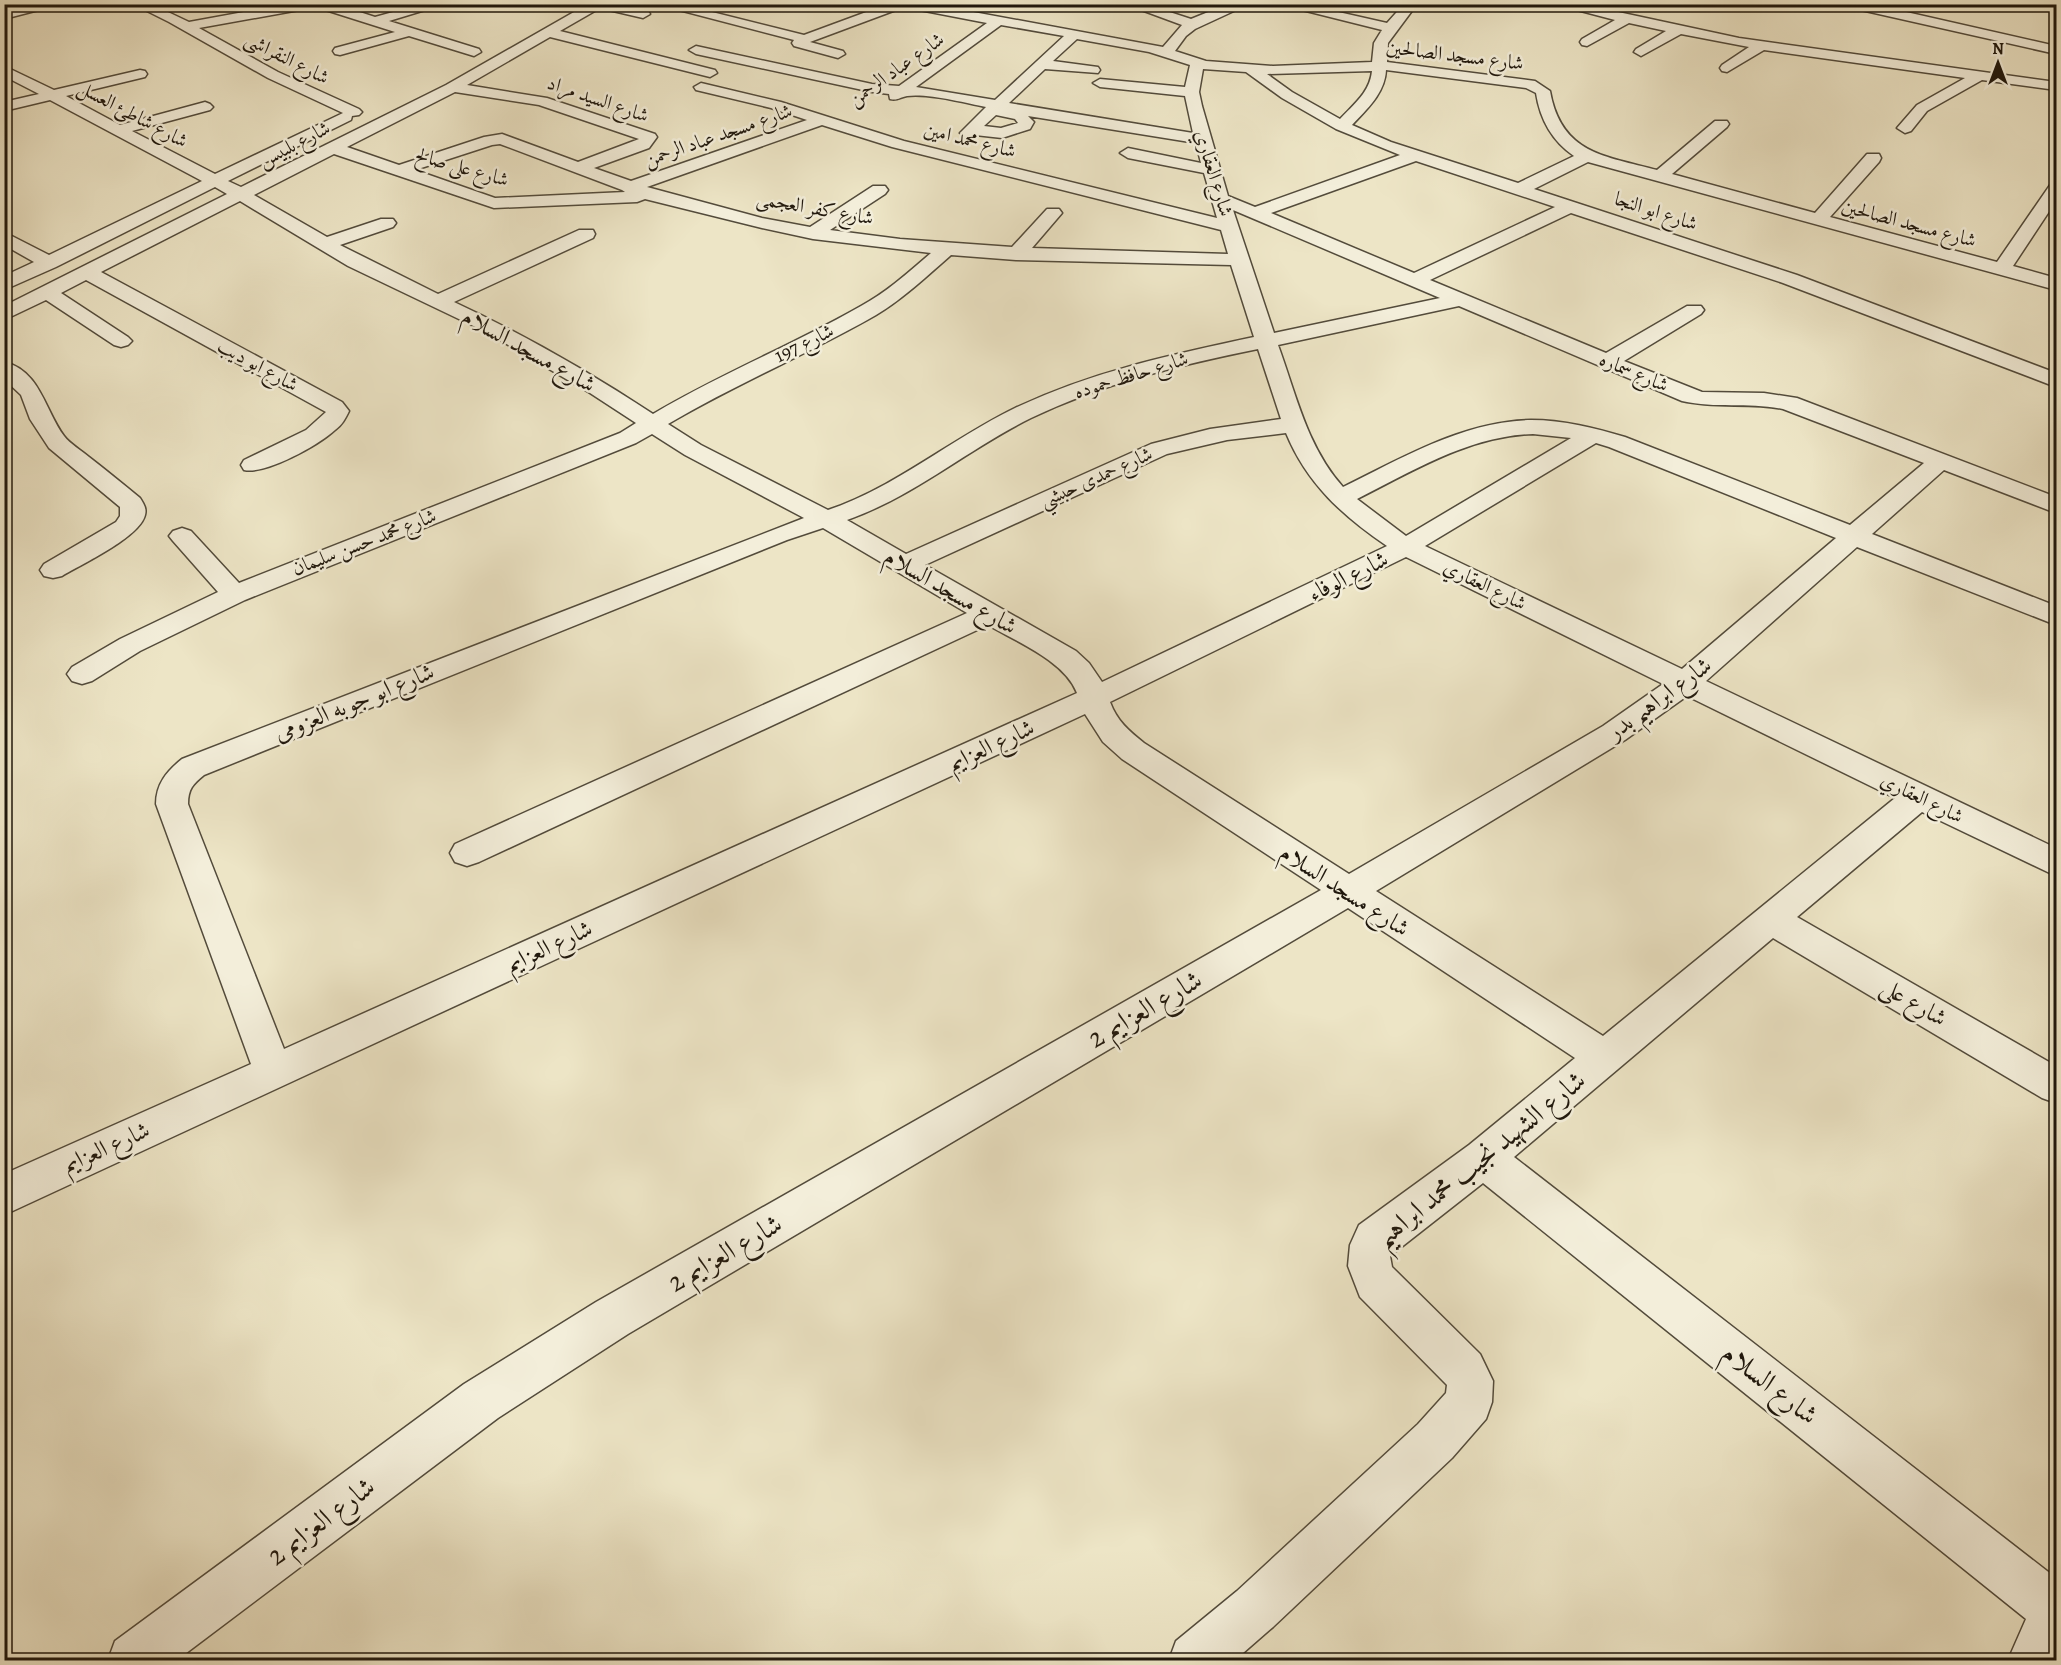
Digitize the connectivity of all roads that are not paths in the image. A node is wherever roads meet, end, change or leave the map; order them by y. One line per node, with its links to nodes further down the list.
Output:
1 (56, 4): 20 (street)
2 (140, 4): 18 (street, شارع النقراشى)
3 (312, 4): 28 (street)
4 (320, 4): 24 (street)
5 (439, 4): 24 (street)
6 (598, 4): 19 (street); 23 (street, شارع بلبيس)
7 (662, 4): 21 (street)
8 (901, 4): 35 (street)
9 (906, 4): 25 (street, شارع مسجد الصالحين)
10 (1131, 4): 27 (street)
11 (1243, 4): 27 (street)
12 (1284, 4): 30 (street)
13 (1411, 4): 30 (street)
14 (1560, 4): 22 (street)
15 (1852, 4): 39 (street)
16 (734, 7): 21 (street)
17 (180, 9): 18 (street)
18 (161, 13): 28 (street, شارع النقراشى)
19 (643, 14)
20 (4, 15)
21 (707, 15): 29 (street)
22 (1626, 19): 31 (street); 36 (street)
23 (573, 20): 26 (street); 33 (street, شارع بلبيس)
24 (374, 21): 32 (street)
25 (998, 21): 34 (street, شارع مسجد الصالحين); 58 (street, شارع عباد الرحمن)
26 (595, 24)
27 (1192, 24): 41 (street)
28 (187, 26): 66 (street, شارع النقراشى)
29 (759, 28): 35 (street); 38 (street)
30 (1390, 28): 49 (street)
31 (1677, 30): 37 (street); 42 (street)
32 (408, 32): 40 (street); 46 (street)
33 (550, 33): 44 (street, شارع محمد امين); 57 (street, شارع بلبيس)
34 (1074, 34): 41 (street, شارع مسجد الصالحين); 48 (street)
35 (805, 39): 43 (street)
36 (1587, 42)
37 (1762, 45): 50 (street); 54 (street)
38 (696, 50): 44 (street); 45 (street)
39 (2056, 50)
40 (340, 51)
41 (1168, 51): 47 (street, شارع مسجد الصالحين)
42 (1641, 52)
43 (838, 54)
44 (655, 59): 55 (street, شارع محمد امين)
45 (742, 60): 55 (street); 58 (street)
46 (456, 61)
47 (1197, 63): 51 (street, شارع مسجد الصالحين); 59 (street, شارع العقاري)
48 (1042, 64): 59 (street); 65 (street)
49 (1379, 66): 51 (street, شارع مسجد الصالحين); 70 (street); 78 (street, شارع مسجد الصالحين)
50 (1727, 68)
51 (1251, 69): 70 (street, شارع ابو النجا)
52 (4, 70): 60 (street, شارع شاطئ العسل)
53 (140, 74): 60 (street)
54 (1980, 75): 56 (street); 71 (street)
55 (699, 80): 68 (street, شارع محمد امين)
56 (2056, 86)
57 (453, 87): 75 (street, شارع بلبيس); 80 (street, شارع السيد مراد)
58 (903, 91): 62 (street, شارع عباد الرحمن); 65 (street)
59 (1192, 92): 74 (street, شارع العقاري)
60 (52, 95): 63 (street); 73 (street, شارع شاطئ العسل)
61 (373, 103): 66 (street, شارع بلبيس)
62 (884, 104)
63 (4, 107)
64 (205, 107): 73 (street)
65 (995, 108): 65 (street); 74 (street)
66 (354, 112): 84 (street, شارع بلبيس)
67 (866, 117): 72 (street, شارع عباد الرحمن)
68 (821, 120): 72 (street, شارع محمد امين); 85 (street, شارع مسجد عباد الرحمن)
69 (1721, 124): 83 (street)
70 (1342, 126): 77 (street, شارع ابو النجا)
71 (1905, 128)
72 (847, 129): 97 (street, شارع محمد امين)
73 (118, 130): 84 (street, شارع شاطئ العسل)
74 (1203, 139): 82 (street, شارع العقاري)
75 (333, 148): 81 (street, شارع على صالح); 89 (street, شارع بلبيس)
76 (1128, 153): 82 (street)
77 (1417, 155): 86 (street, شارع ابو النجا); 94 (street)
78 (1586, 156): 83 (street, شارع مسجد الصالحين); 86 (street)
79 (1873, 158): 95 (street)
80 (577, 168): 81 (street, شارع كفر العجمى); 85 (street, شارع كفر العجمى)
81 (400, 170): 90 (street, شارع على صالح)
82 (1212, 170): 91 (street, شارع العقاري)
83 (1659, 176): 95 (street, شارع مسجد الصالحين)
84 (215, 181): 89 (street, شارع شاطئ العسل); 105 (street, شارع بلبيس)
85 (629, 188): 90 (street, شارع كفر العجمى)
86 (1520, 189): 92 (street, شارع ابو النجا)
87 (2056, 189): 106 (street)
88 (879, 190): 98 (street)
89 (242, 195): 101 (street, شارع مسجد السلام); 107 (street, شارع بلبيس)
90 (654, 196): 98 (street, شارع كفر العجمى)
91 (1221, 199): 94 (street, شارع سماره); 97 (street, شارع العقاري)
92 (1571, 206): 108 (street); 120 (street, شارع ابو النجا)
93 (1053, 213): 103 (street)
94 (1255, 213): 108 (street, شارع سماره)
95 (1818, 220): 106 (street, شارع مسجد الصالحين)
96 (387, 223): 101 (street)
97 (1231, 227): 104 (street, شارع العقاري)
98 (813, 233): 102 (street, شارع كفر العجمى)
99 (586, 234): 113 (street)
100 (4, 237): 105 (street)
101 (325, 244): 113 (street, شارع مسجد السلام)
102 (946, 249): 103 (street, شارع كفر العجمى); 121 (street, شارع 197)
103 (1016, 254): 104 (street, شارع كفر العجمى)
104 (1240, 260): 117 (street, شارع العقاري)
105 (48, 263): 109 (street, شارع بلبيس)
106 (2001, 270): 110 (street, شارع مسجد الصالحين)
107 (87, 272): 111 (street, شارع بلبيس); 125 (street, شارع ابو ديب)
108 (1414, 280): 112 (street, شارع سماره)
109 (4, 284)
110 (2056, 284)
111 (47, 292): 115 (street, شارع بلبيس); 116 (street)
112 (1460, 300): 117 (street, شارع حافظ حموده); 118 (street, شارع سماره)
113 (440, 301): 121 (street, شارع مسجد السلام)
114 (1694, 310): 118 (street)
115 (4, 314)
116 (121, 341)
117 (1266, 341): 122 (street, شارع العقاري); 128 (street, شارع حافظ حموده)
118 (1608, 361): 124 (street, شارع سماره)
119 (4, 368): 133 (street)
120 (2056, 380)
121 (653, 425): 128 (street, شارع مسجد السلام); 134 (street, شارع محمد حسن سليمان)
122 (1295, 425): 126 (street, شارع العقاري); 132 (street, شارع حمدى حبشي)
123 (1593, 435): 126 (street); 130 (street); 131 (street, شارع الوفاء)
124 (1940, 461): 127 (street, شارع سماره); 130 (street, شارع ابراهيم بدر)
125 (253, 465)
126 (1340, 498): 131 (street, شارع العقاري)
127 (2056, 506)
128 (826, 519): 132 (street, شارع مسجد السلام); 146 (street, شارع ابو جوبه العزومى)
129 (182, 536): 134 (street)
130 (1854, 536): 136 (street); 138 (street, شارع ابراهيم بدر)
131 (1406, 547): 138 (street, شارع العقاري); 139 (street, شارع الوفاء)
132 (906, 564): 135 (street, شارع مسجد السلام)
133 (53, 570)
134 (235, 594): 137 (street, شارع محمد حسن سليمان)
135 (990, 613): 139 (street, شارع مسجد السلام); 141 (street)
136 (2056, 616)
137 (82, 674)
138 (1686, 682): 140 (street, شارع العقاري); 143 (street, شارع ابراهيم بدر)
139 (1093, 698): 143 (street, شارع مسجد السلام); 146 (street, شارع العزايم)
140 (1919, 796): 142 (street, شارع العقاري); 144 (street, شارع الشهيد نجيب محمد ابراهيم)
141 (467, 854)
142 (2056, 863)
143 (1347, 892): 145 (street, شارع مسجد السلام); 152 (street, شارع العزايم 2)
144 (1772, 919): 145 (street, شارع الشهيد نجيب محمد ابراهيم); 147 (street, شارع على)
145 (1604, 1057): 148 (street, شارع الشهيد نجيب محمد ابراهيم)
146 (274, 1072): 149 (street, شارع العزايم)
147 (2056, 1086)
148 (1482, 1158): 150 (street, شارع السلام); 153 (street, شارع الشهيد نجيب محمد ابراهيم)
149 (4, 1195)
150 (2056, 1610)
151 (2056, 1616): 154 (street)
152 (134, 1660)
153 (1195, 1660)
154 (2034, 1660)

